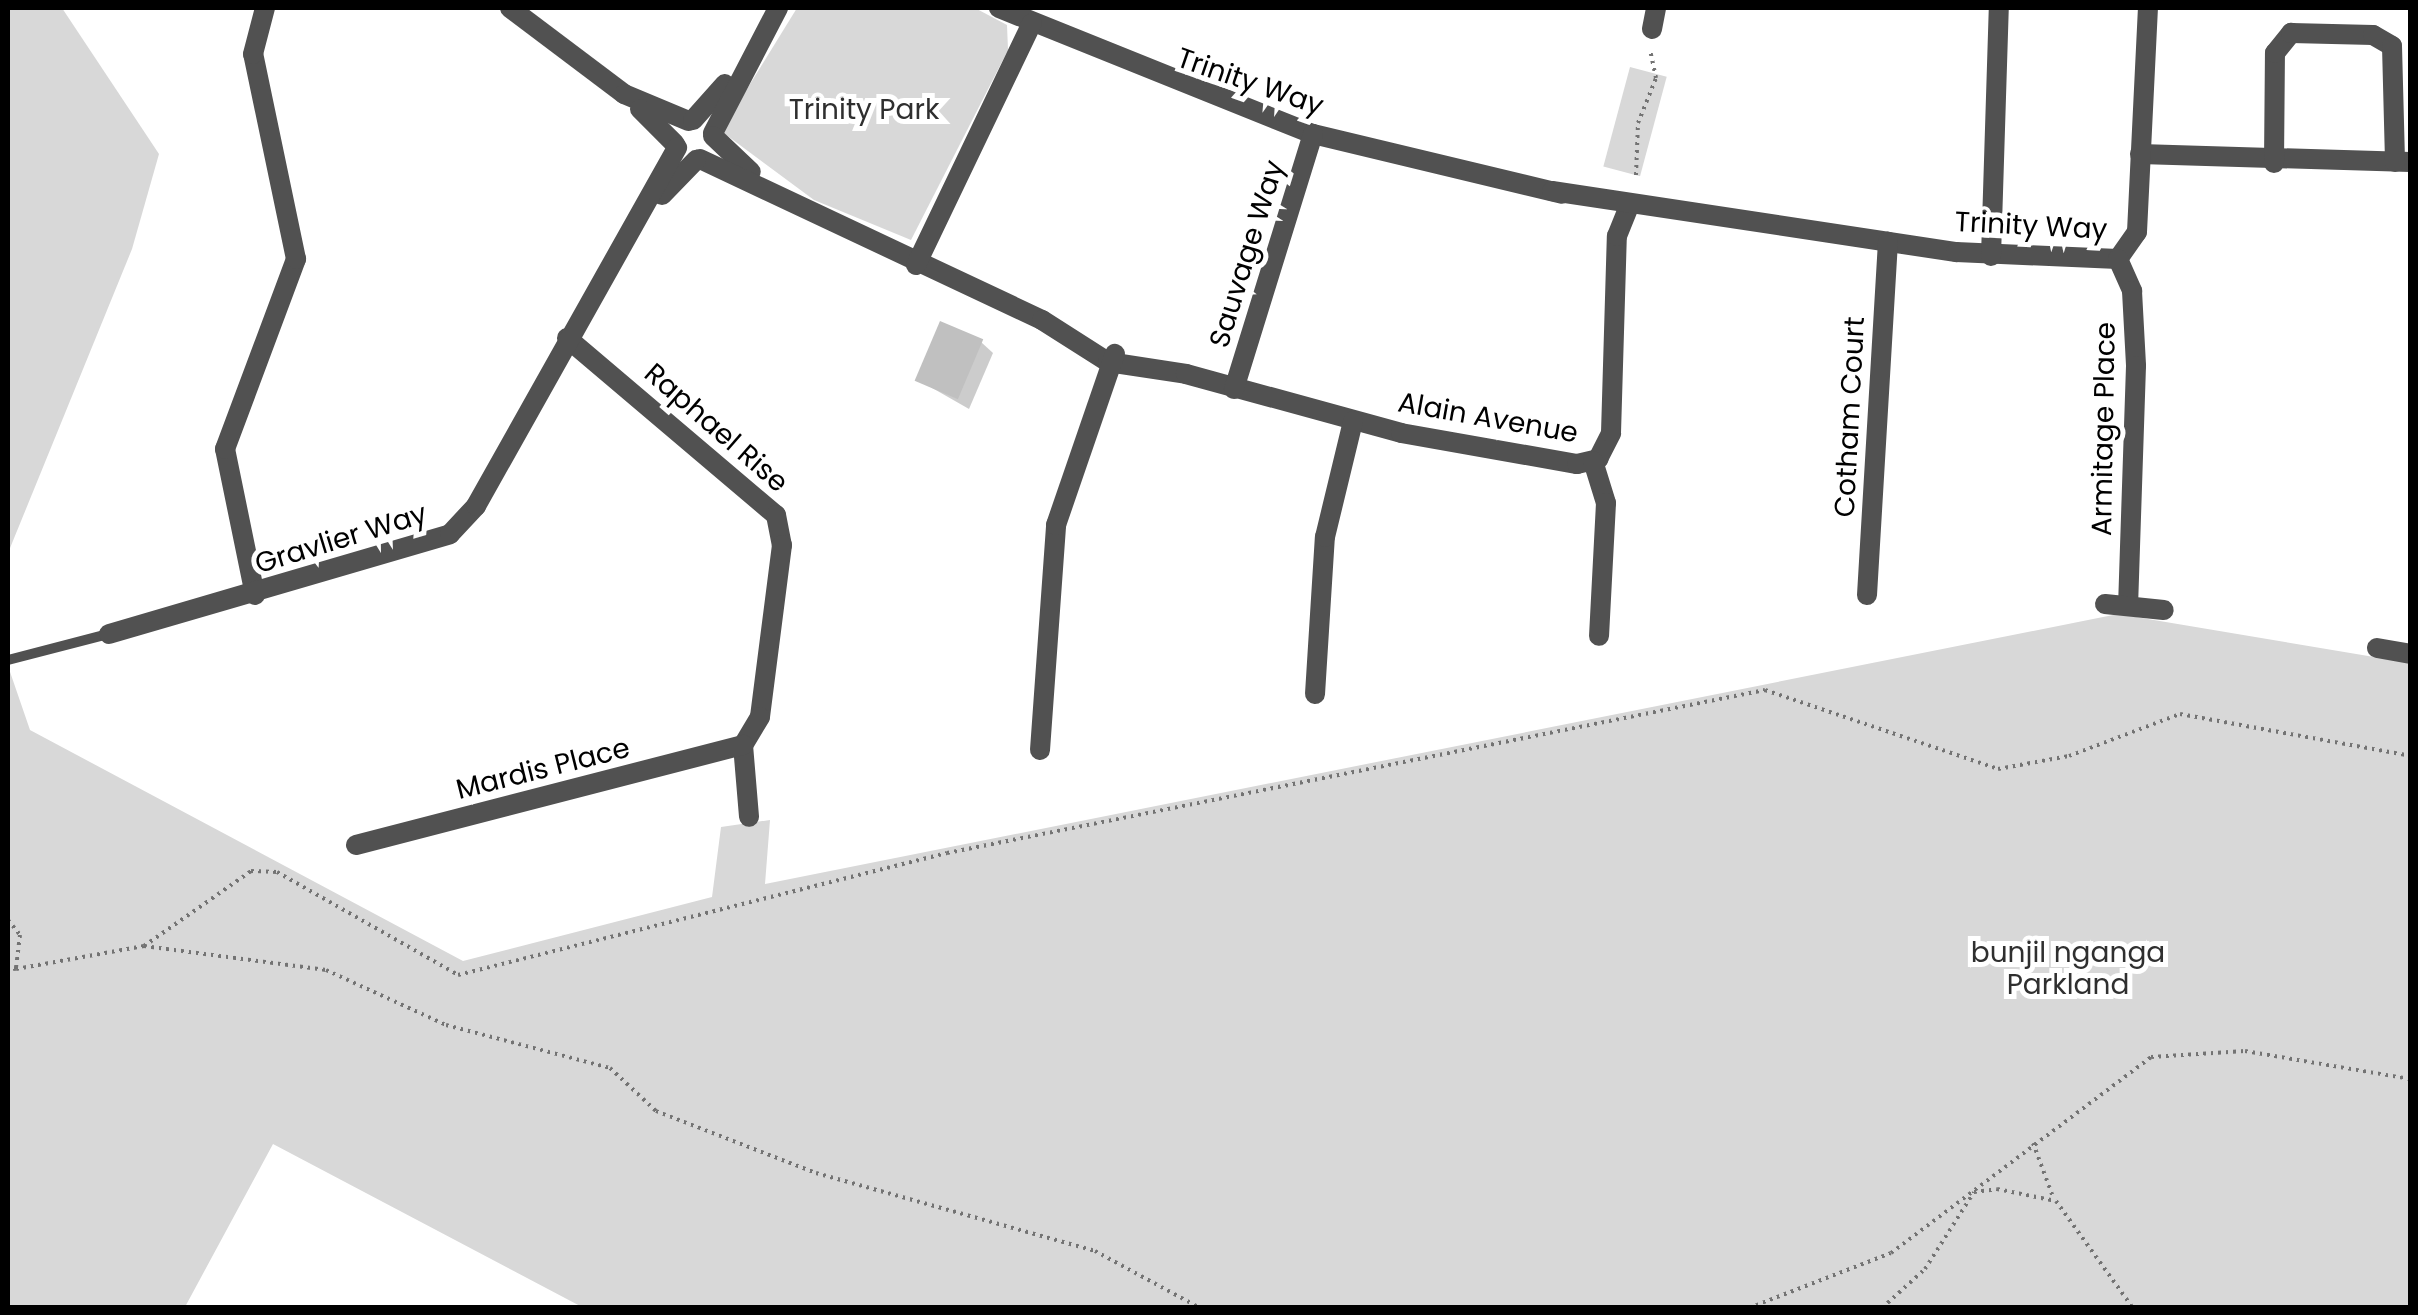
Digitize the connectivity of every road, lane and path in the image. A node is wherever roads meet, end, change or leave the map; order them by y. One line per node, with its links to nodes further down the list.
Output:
1 (265, 8): 12 (street)
2 (280, 8): 12 (street)
3 (510, 8): 13 (street)
4 (778, 8): 11 (street)
5 (999, 8): 9 (street, Trinity Way)
6 (1656, 8): 10 (street)
7 (1999, 8): 27 (street)
8 (2149, 12): 19 (street, Trinity Way)
9 (1032, 23): 16 (street, Trinity Way); 29 (street)
10 (1649, 35): 22 (path)
11 (737, 72): 14 (street); 15 (street)
12 (263, 78): 35 (street)
13 (624, 94): 14 (street); 17 (street)
14 (691, 121): 15 (street, Alain Avenue); 17 (street, Gravlier Way)
15 (713, 134): 18 (street, Gravlier Way); 23 (street, Alain Avenue)
16 (1313, 134): 25 (street, Trinity Way); 32 (street, Sauvage Way)
17 (676, 146): 18 (street, Alain Avenue); 24 (street, Gravlier Way)
18 (698, 159): 23 (street, Alain Avenue); 24 (street, Gravlier Way)
19 (2140, 161): 21 (street); 28 (street, Trinity Way)
20 (2402, 162): 21 (street); 21 (street)
21 (2274, 163)
22 (1636, 175)
23 (760, 180): 29 (street, Alain Avenue)
24 (650, 207): 30 (street, Gravlier Way)
25 (1627, 214): 26 (street, Trinity Way); 34 (street, Alain Avenue)
26 (1888, 242): 27 (street, Trinity Way); 36 (street, Cotham Court)
27 (1991, 256): 28 (street, Trinity Way)
28 (2118, 259): 37 (street, Armitage Place)
29 (916, 265): 31 (street, Alain Avenue)
30 (567, 338): 35 (street, Gravlier Way); 46 (street, Raphael Rise)
31 (1115, 360): 32 (street, Alain Avenue); 47 (street)
32 (1234, 389): 33 (street, Alain Avenue)
33 (1353, 421): 34 (street, Alain Avenue); 45 (street)
34 (1593, 461): 41 (street)
35 (254, 594): 40 (street, Gravlier Way)
36 (1867, 595)
37 (2128, 603): 38 (street); 39 (street)
38 (2105, 604)
39 (2164, 610)
40 (108, 634): 44 (lane)
41 (1599, 636)
42 (2377, 648): 43 (street)
43 (2410, 654)
44 (8, 660)
45 (1316, 694)
46 (743, 745): 49 (street, Raphael Rise); 50 (street, Mardis Place)
47 (1040, 750)
48 (2410, 756): 52 (path)
49 (748, 817)
50 (356, 845)
51 (8, 920): 54 (path)
52 (144, 946): 54 (path); 59 (path)
53 (8, 968): 54 (path)
54 (16, 969)
55 (2410, 1080): 56 (path)
56 (2034, 1143): 57 (path); 58 (path)
57 (1974, 1192): 58 (path); 60 (path); 61 (path)
58 (2056, 1201): 62 (path)
59 (1200, 1308)
60 (1749, 1308)
61 (1882, 1308)
62 (2133, 1308)

